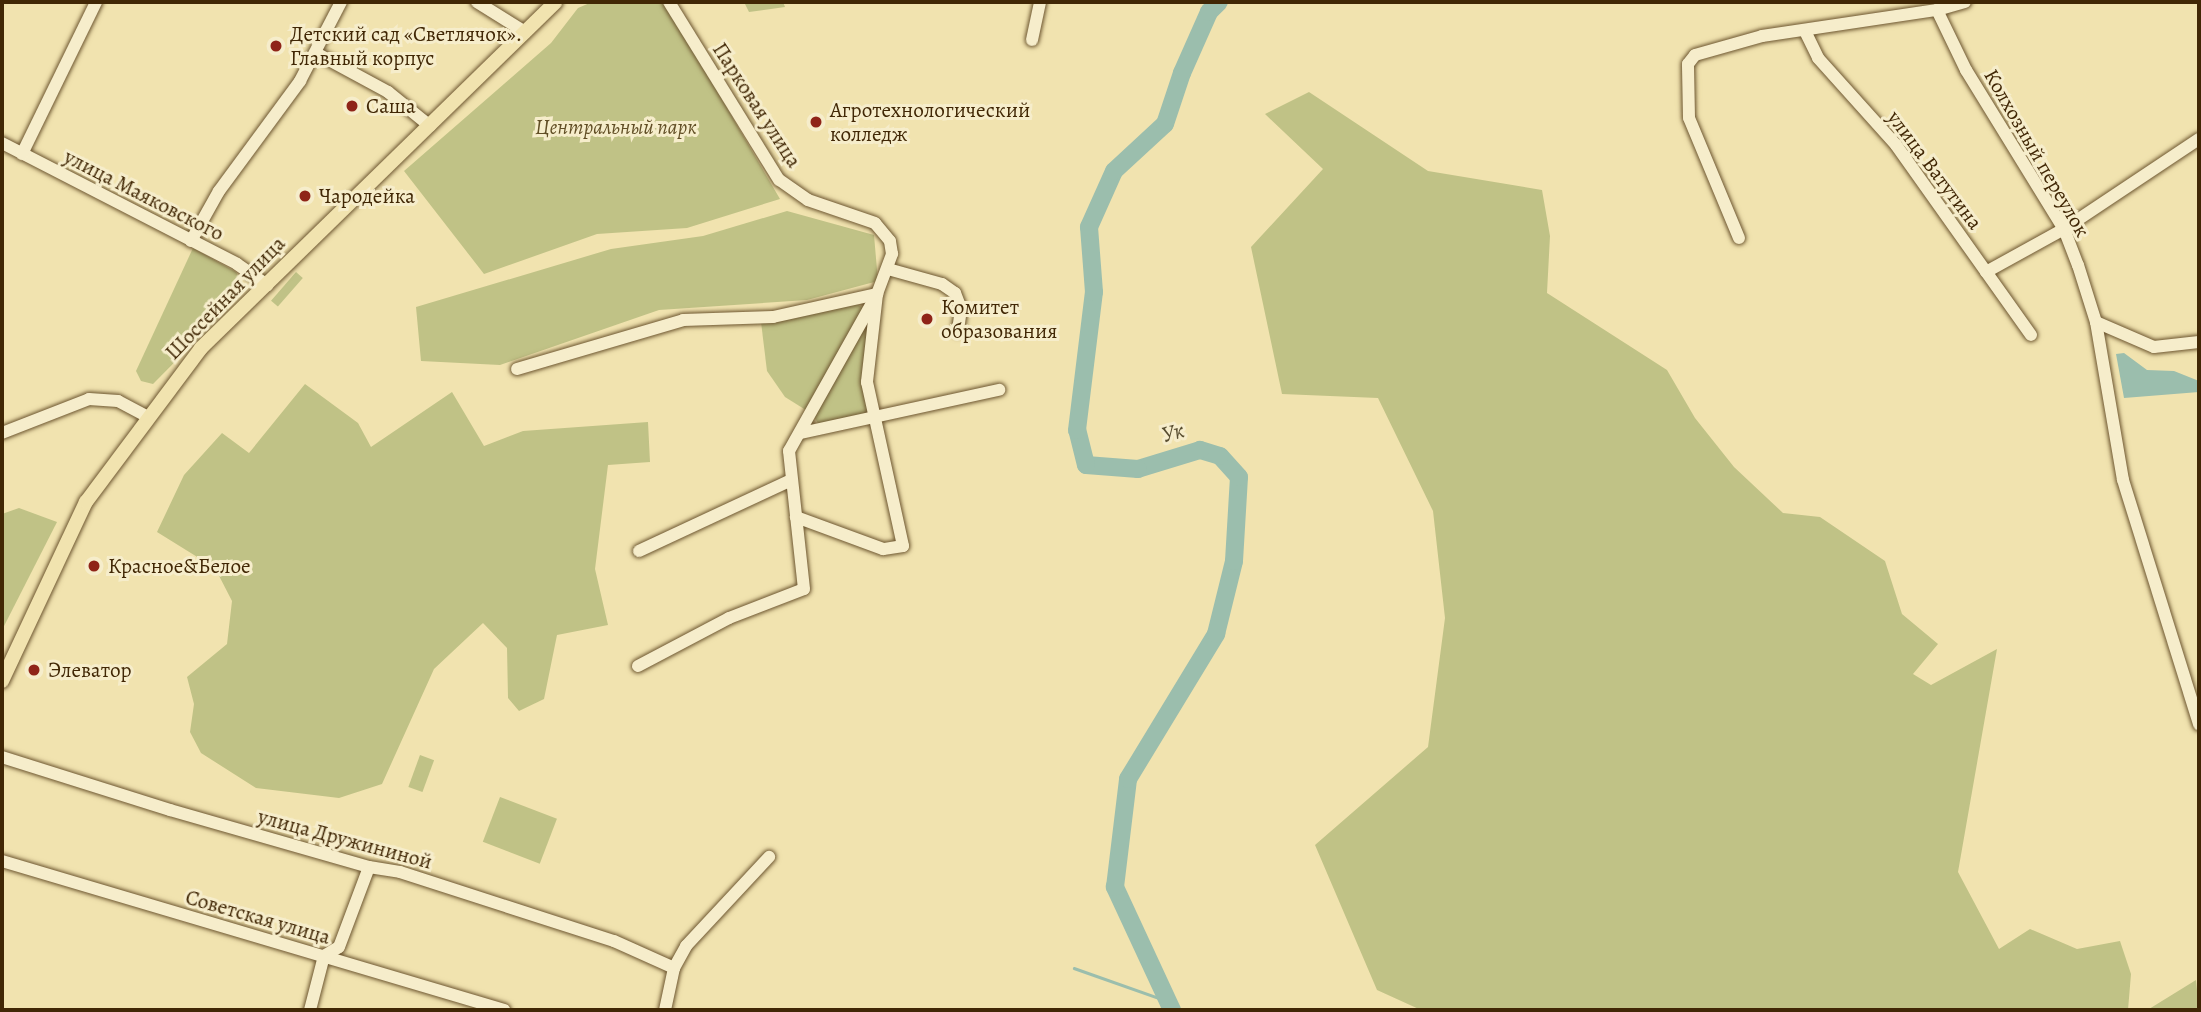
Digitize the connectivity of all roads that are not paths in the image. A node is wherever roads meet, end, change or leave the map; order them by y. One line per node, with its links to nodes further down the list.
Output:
1 (96, 2): 16 (street)
2 (341, 2): 12 (street)
3 (477, 2): 10 (street)
4 (555, 2): 10 (main road, Шоссейная улица)
5 (669, 2): 20 (street, Парковая улица)
6 (1040, 2): 11 (street)
7 (1965, 2): 8 (street)
8 (1937, 10): 9 (street); 17 (street, Колхозный переулок)
9 (1805, 31): 18 (street); 21 (street, улица Ватутина)
10 (525, 32): 13 (main road, Шоссейная улица)
11 (1032, 40)
12 (316, 53): 13 (street); 19 (street)
13 (430, 125): 22 (main road, Шоссейная улица)
14 (2199, 139): 17 (street)
15 (2, 143): 16 (street, улица Маяковского)
16 (22, 154): 19 (street, улица Маяковского)
17 (2064, 229): 21 (street); 24 (street, Колхозный переулок)
18 (1739, 237)
19 (191, 241): 22 (street, улица Маяковского)
20 (888, 269): 23 (street, Парковая улица); 25 (street)
21 (1986, 272): 26 (street, улица Ватутина)
22 (267, 285): 30 (main road, Шоссейная улица)
23 (877, 294): 28 (street); 31 (street, Парковая улица); 33 (street, Парковая улица)
24 (2096, 322): 27 (street); 39 (street, Колхозный переулок)
25 (958, 331)
26 (2031, 335)
27 (2199, 342)
28 (517, 369)
29 (999, 390): 31 (street)
30 (146, 416): 32 (street); 38 (main road, Шоссейная улица)
31 (875, 420): 33 (street); 35 (street, Парковая улица)
32 (2, 433)
33 (801, 433): 34 (street, Парковая улица)
34 (791, 480): 35 (street, Парковая улица); 36 (street)
35 (796, 517): 37 (street, Парковая улица)
36 (639, 551)
37 (638, 666)
38 (2, 681)
39 (2199, 724)
40 (2, 757): 43 (street, улица Дружининой)
41 (769, 858): 45 (street)
42 (2, 861): 44 (street, Советская улица)
43 (369, 867): 44 (street); 45 (street, улица Дружининой)
44 (324, 956): 46 (street); 47 (street, Советская улица)
45 (674, 968): 48 (street)
46 (310, 1010)
47 (504, 1010)
48 (665, 1010)

